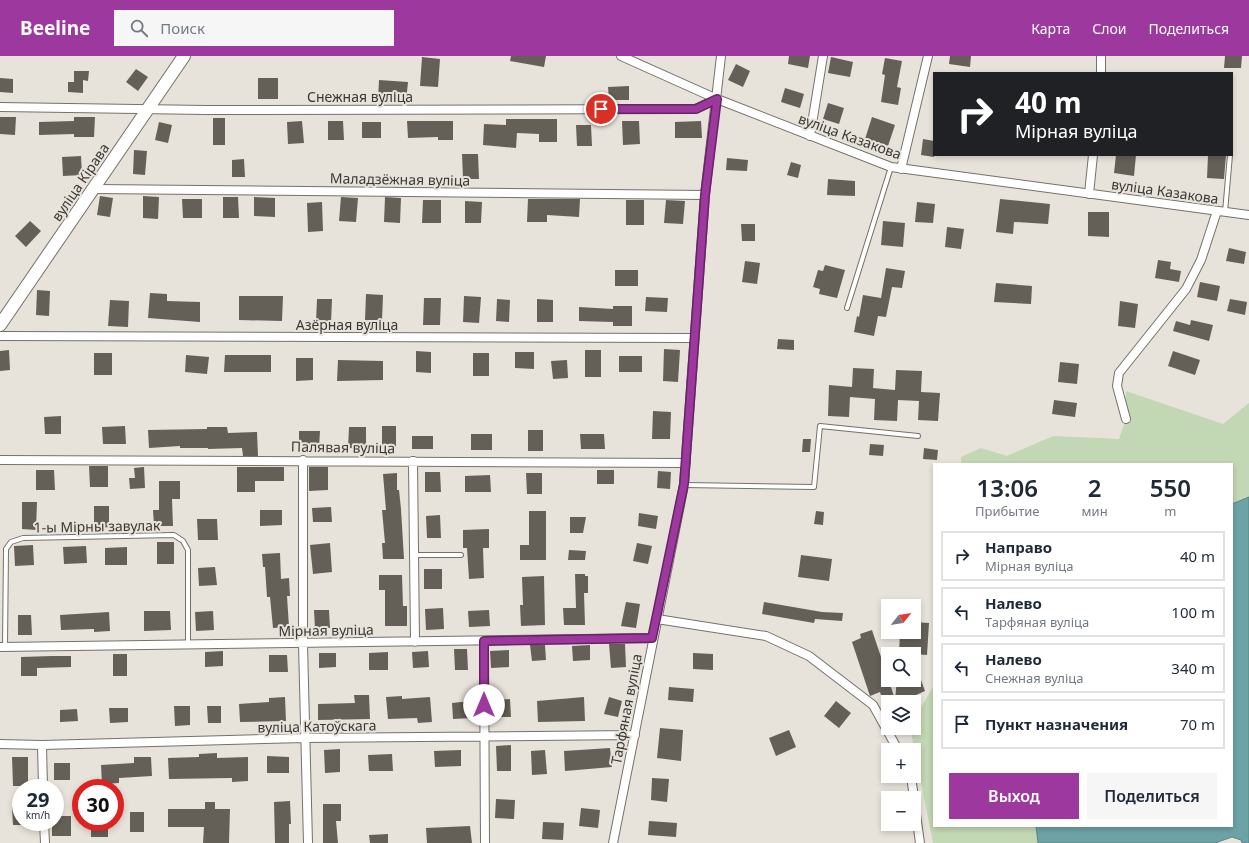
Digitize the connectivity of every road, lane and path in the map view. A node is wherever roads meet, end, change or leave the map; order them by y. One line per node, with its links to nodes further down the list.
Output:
1 (184, 56): 10 (main road, вуліца Кірава)
2 (621, 56): 8 (street, вуліца Казакова)
3 (721, 56): 8 (street, Тарфяная вуліца)
4 (823, 56): 11 (street)
5 (928, 56): 15 (street)
6 (1101, 56): 7 (street)
7 (1101, 72)
8 (717, 99): 10 (street, Снежная вуліца); 11 (street, вуліца Казакова); 18 (street, Тарфяная вуліца)
9 (0, 107): 10 (street, Снежная вуліца)
10 (149, 108): 16 (main road, вуліца Кірава)
11 (810, 136): 14 (street, вуліца Казакова)
12 (1093, 156): 17 (street)
13 (1230, 156): 19 (lane)
14 (891, 167): 15 (street, вуліца Казакова); 21 (lane)
15 (901, 169): 17 (street, вуліца Казакова)
16 (94, 189): 18 (street, Маладзёжная вуліца); 22 (main road, вуліца Кірава)
17 (1089, 194): 19 (street, вуліца Казакова)
18 (705, 195): 24 (street, Тарфяная вуліца)
19 (1221, 212): 20 (street, вуліца Казакова); 25 (street)
20 (1249, 215)
21 (848, 308)
22 (0, 325)
23 (0, 336): 24 (street, Азёрная вуліца)
24 (693, 338): 30 (street, Тарфяная вуліца)
25 (1126, 419)
26 (918, 436): 31 (lane)
27 (0, 460): 28 (street, Палявая вуліца)
28 (303, 460): 29 (street, Палявая вуліца); 38 (street)
29 (413, 461): 30 (street, Палявая вуліца); 33 (street)
30 (686, 463): 31 (street, Тарфяная вуліца)
31 (684, 484): 34 (street, Тарфяная вуліца)
32 (461, 554): 33 (lane)
33 (414, 555): 37 (street)
34 (657, 618): 35 (street, Тарфяная вуліца); 44 (street)
35 (652, 638): 36 (street, Мірная вуліца); 41 (street, Тарфяная вуліца)
36 (484, 641): 37 (street, Мірная вуліца); 42 (street)
37 (416, 642): 38 (street, Мірная вуліца)
38 (303, 644): 39 (street, Мірная вуліца); 43 (street)
39 (188, 645): 40 (street, Мірная вуліца); 40 (lane, 1-ы Мірны завулак)
40 (3, 646)
41 (635, 735): 42 (street, вуліца Катоўскага); 53 (street, Тарфяная вуліца)
42 (484, 736): 43 (street, вуліца Катоўскага); 52 (street)
43 (305, 738): 46 (street, вуліца Катоўскага); 51 (street)
44 (894, 743)
45 (0, 744): 46 (street, вуліца Катоўскага)
46 (42, 745): 47 (street)
47 (43, 779)
48 (44, 831): 50 (street)
49 (918, 831): 54 (street)
50 (45, 843)
51 (308, 843)
52 (485, 843)
53 (613, 843)
54 (920, 843)

